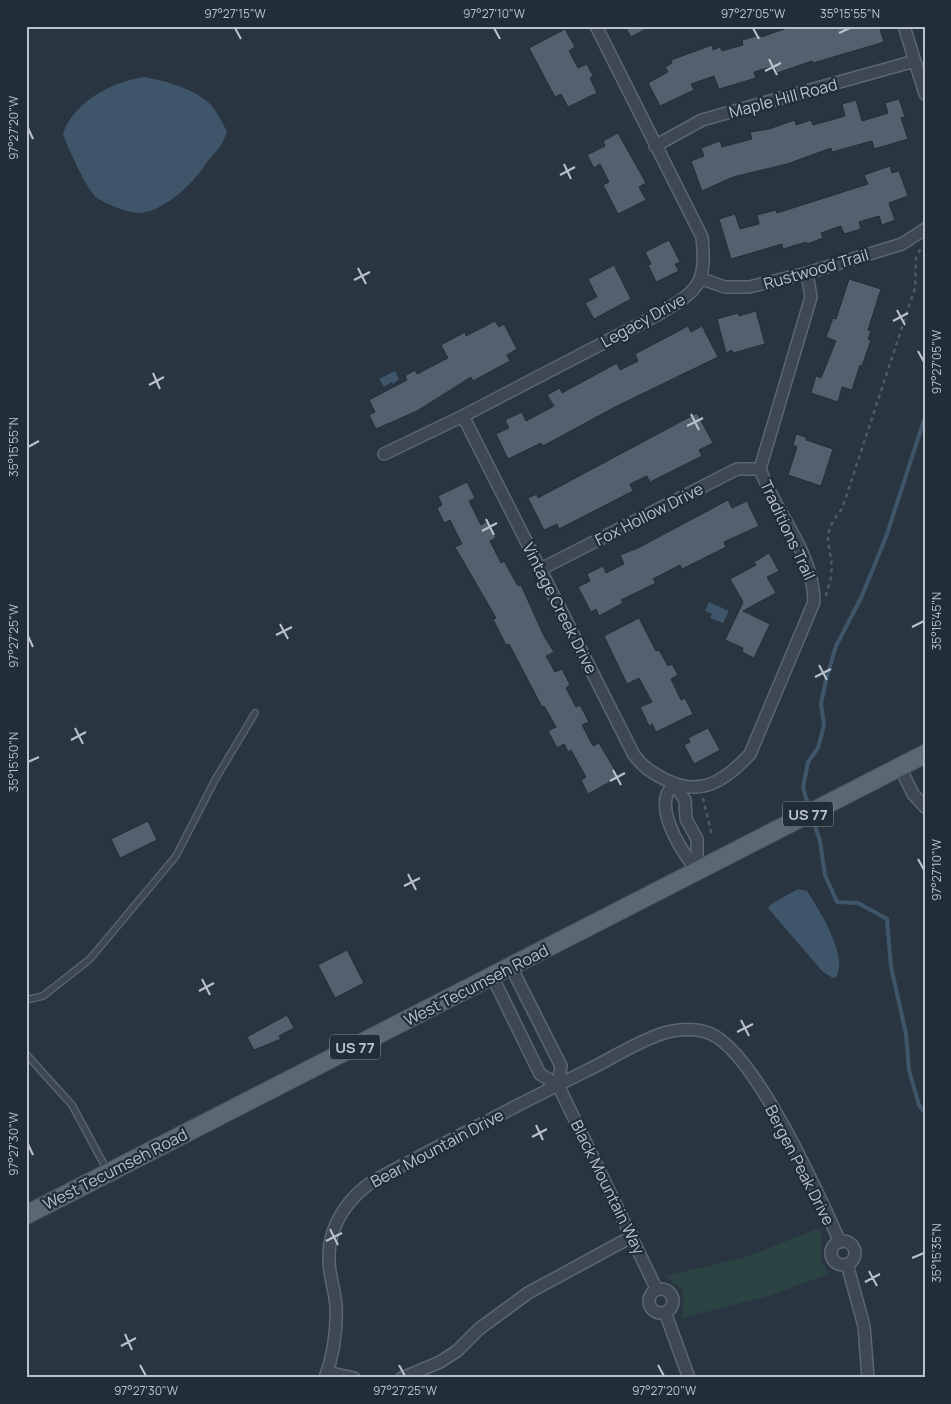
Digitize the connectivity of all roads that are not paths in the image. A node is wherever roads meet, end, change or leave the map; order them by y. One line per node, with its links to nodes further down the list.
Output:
1 (596, 26): 5 (street)
2 (904, 26): 3 (street)
3 (915, 61): 4 (street); 5 (street, Maple Hill Road)
4 (925, 94)
5 (655, 146): 8 (street)
6 (925, 229): 7 (street, Rustwood Trail)
7 (807, 273): 8 (street, Rustwood Trail); 11 (street, Traditions Trail)
8 (702, 279): 9 (street, Legacy Drive)
9 (463, 416): 10 (street, Legacy Drive); 12 (street, Vintage Creek Drive)
10 (384, 454)
11 (760, 469): 12 (street, Fox Hollow Drive); 16 (street, Traditions Trail)
12 (541, 569): 16 (street, Vintage Creek Drive)
13 (255, 713): 21 (lane)
14 (925, 754): 15 (main road, West Tecumseh Road / US 77)
15 (900, 767): 17 (street); 18 (main road, West Tecumseh Road / US 77)
16 (675, 785): 18 (street); 18 (street)
17 (925, 807)
18 (697, 871): 19 (main road, West Tecumseh Road / US 77)
19 (511, 967): 20 (main road, West Tecumseh Road / US 77); 23 (street, Black Mountain Way)
20 (492, 976): 23 (street, Black Mountain Way); 24 (main road, West Tecumseh Road / US 77)
21 (26, 1000)
22 (26, 1054): 24 (lane)
23 (558, 1085): 26 (street, Black Mountain Way); 27 (street, Bergen Peak Drive); 31 (street, Bear Mountain Drive)
24 (109, 1172): 25 (main road, West Tecumseh Road / US 77)
25 (26, 1215)
26 (632, 1236): 29 (street, Black Mountain Way); 33 (street)
27 (840, 1242): 28 (street, Bergen Peak Drive); 28 (street, Bergen Peak Drive)
28 (847, 1264): 35 (street, Bergen Peak Drive)
29 (657, 1290): 30 (street, Black Mountain Way); 30 (street, Black Mountain Way)
30 (665, 1312): 34 (street, Black Mountain Way)
31 (326, 1375): 32 (street)
32 (354, 1378)
33 (402, 1378)
34 (690, 1378)
35 (868, 1378)

